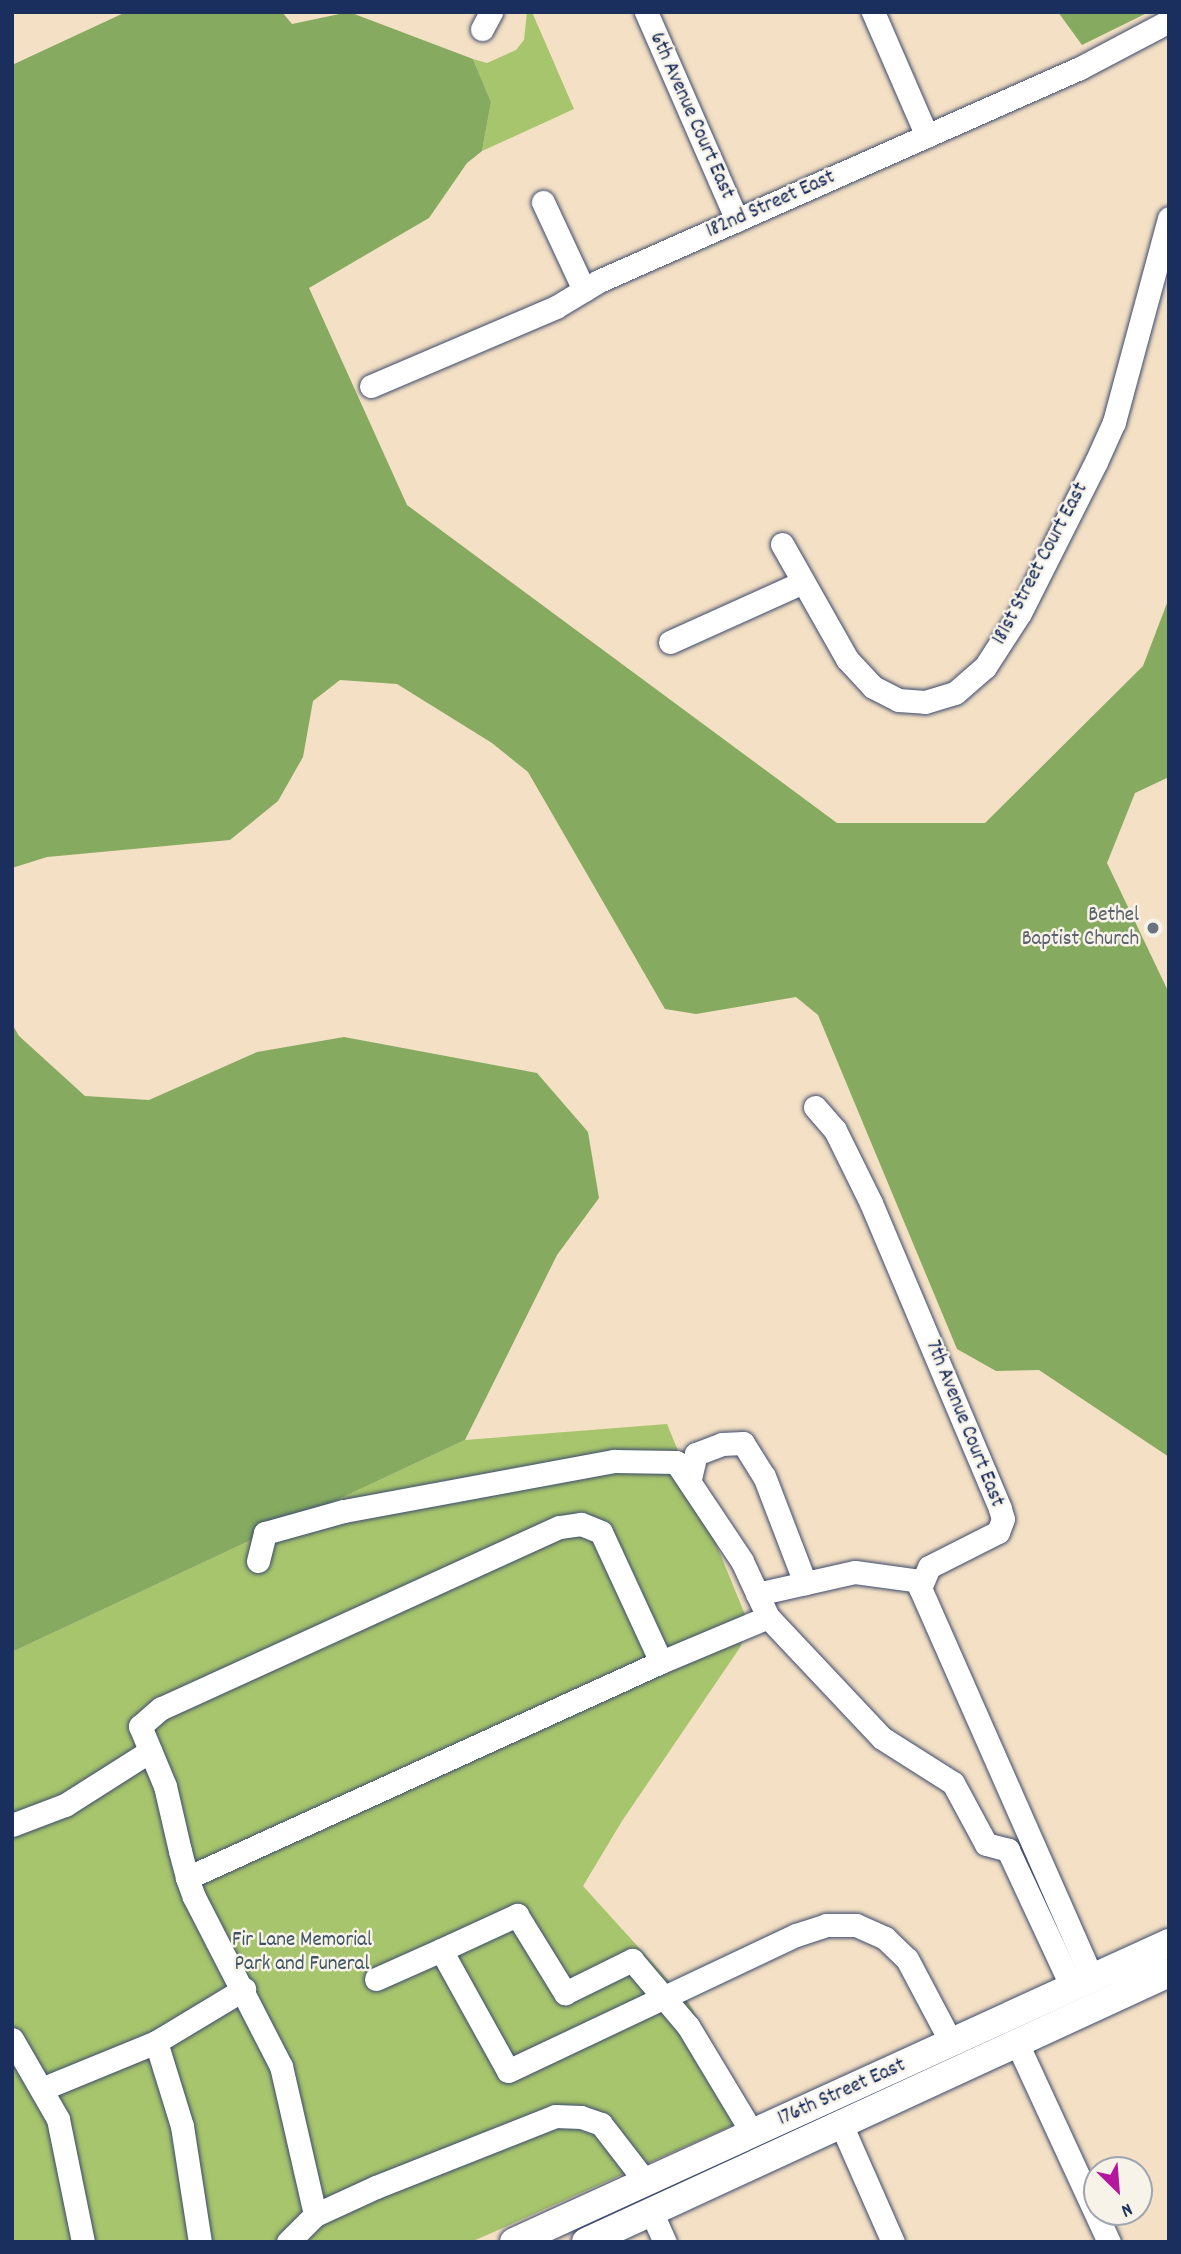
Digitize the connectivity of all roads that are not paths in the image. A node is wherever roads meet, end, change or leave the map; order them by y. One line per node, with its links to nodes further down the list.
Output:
1 (646, 12): 7 (street, 6th Avenue Court East)
2 (873, 12): 4 (street)
3 (1169, 21): 4 (street, 182nd Street East)
4 (927, 136): 7 (street, 182nd Street East)
5 (543, 202): 8 (street)
6 (1169, 218): 11 (street, 181st Street Court East)
7 (737, 220): 8 (street, 182nd Street East)
8 (584, 290): 9 (street, 182nd Street East)
9 (371, 386)
10 (782, 544): 11 (street, 181st Street Court East)
11 (803, 582): 12 (street)
12 (670, 642)
13 (815, 1107): 16 (street, 7th Avenue Court East)
14 (690, 1479): 15 (street); 17 (street); 18 (street)
15 (258, 1561)
16 (922, 1581): 17 (street); 29 (street)
17 (805, 1583): 18 (street)
18 (757, 1594): 19 (street)
19 (768, 1618): 20 (street); 29 (street)
20 (661, 1662): 21 (street); 23 (street)
21 (150, 1751): 22 (street); 23 (street)
22 (12, 1825)
23 (187, 1878): 30 (street)
24 (1169, 1943): 26 (main road, 176th Street East)
25 (441, 1950): 28 (street); 31 (street); 31 (street)
26 (1133, 1959): 29 (main road, 176th Street East); 35 (main road)
27 (1169, 1973): 35 (main road, 176th Street East)
28 (376, 1979)
29 (1082, 1983): 34 (main road, 176th Street East)
30 (244, 1989): 33 (street); 41 (street)
31 (663, 1998): 34 (street); 38 (street)
32 (12, 2039): 36 (street)
33 (156, 2042): 36 (street); 43 (street)
34 (951, 2042): 37 (main road); 38 (main road, 176th Street East)
35 (1017, 2043): 37 (main road, 176th Street East); 49 (street)
36 (44, 2088): 42 (street)
37 (840, 2122): 40 (main road, 176th Street East); 48 (street)
38 (753, 2134): 39 (main road, 176th Street East)
39 (645, 2181): 41 (street); 45 (main road, 176th Street East)
40 (651, 2211): 46 (main road, 176th Street East); 47 (street)
41 (315, 2215): 44 (street)
42 (83, 2242)
43 (200, 2242)
44 (288, 2242)
45 (514, 2242)
46 (586, 2242)
47 (665, 2242)
48 (893, 2242)
49 (1109, 2242)

